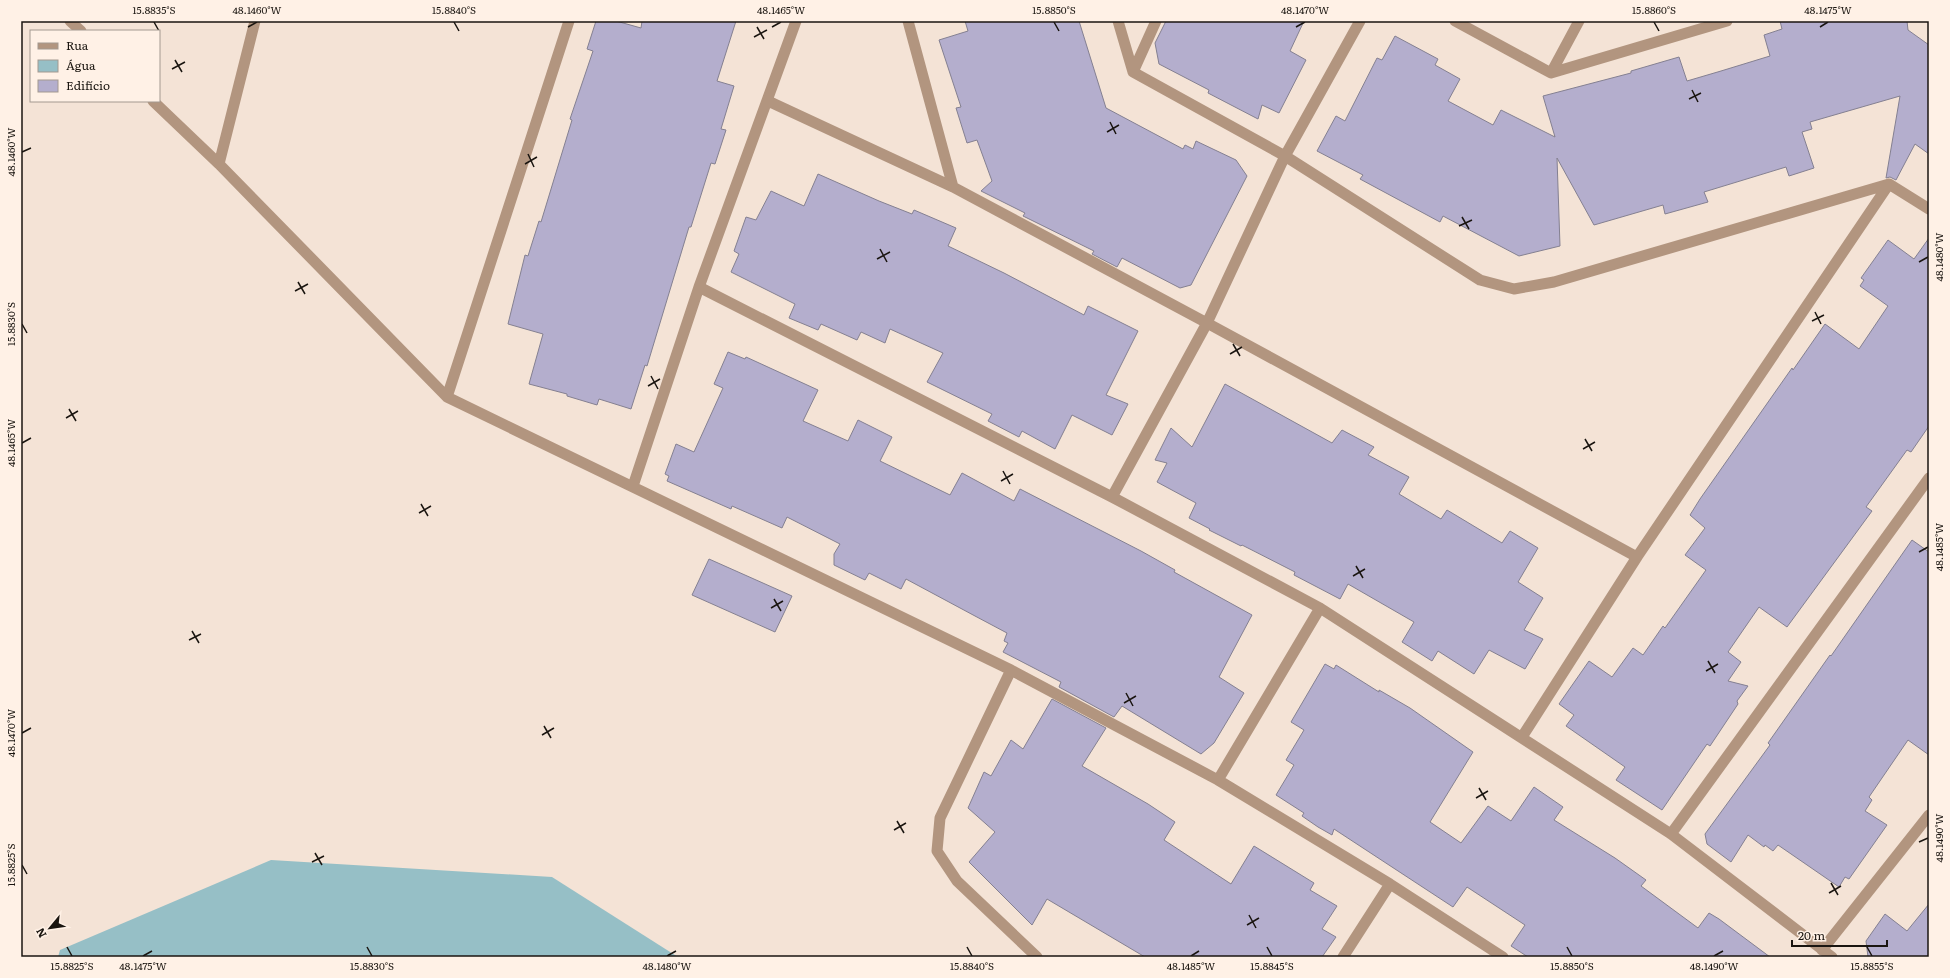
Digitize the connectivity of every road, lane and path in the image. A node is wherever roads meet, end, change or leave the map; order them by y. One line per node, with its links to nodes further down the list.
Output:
1 (70, 21): 12 (street)
2 (255, 21): 18 (street)
3 (569, 21): 24 (street)
4 (796, 21): 15 (street)
5 (908, 21): 20 (street)
6 (1118, 21): 13 (street)
7 (1156, 21): 13 (street)
8 (1360, 21): 17 (street)
9 (1455, 21): 14 (street)
10 (1579, 21): 14 (street)
11 (1727, 21): 14 (street)
12 (80, 30)
13 (1133, 72): 17 (street)
14 (1551, 73)
15 (768, 101): 20 (street); 22 (street)
16 (154, 102): 18 (street)
17 (1285, 156): 19 (street); 23 (street)
18 (219, 164): 24 (street)
19 (1889, 184): 21 (street); 28 (street)
20 (953, 187): 23 (street)
21 (1929, 209)
22 (699, 287): 26 (street); 27 (street)
23 (1207, 323): 27 (street); 28 (street)
24 (447, 397): 26 (street)
25 (1929, 478): 34 (street)
26 (633, 486): 30 (street)
27 (1112, 497): 29 (street)
28 (1637, 557): 31 (street)
29 (1320, 608): 31 (street); 32 (street)
30 (1011, 670): 32 (street); 37 (street)
31 (1522, 737): 34 (street)
32 (1218, 780): 35 (street)
33 (1929, 815): 36 (street)
34 (1671, 834): 36 (street)
35 (1390, 884): 38 (street); 39 (street)
36 (1822, 950): 40 (street)
37 (1037, 957)
38 (1343, 957)
39 (1503, 957)
40 (1832, 957)

